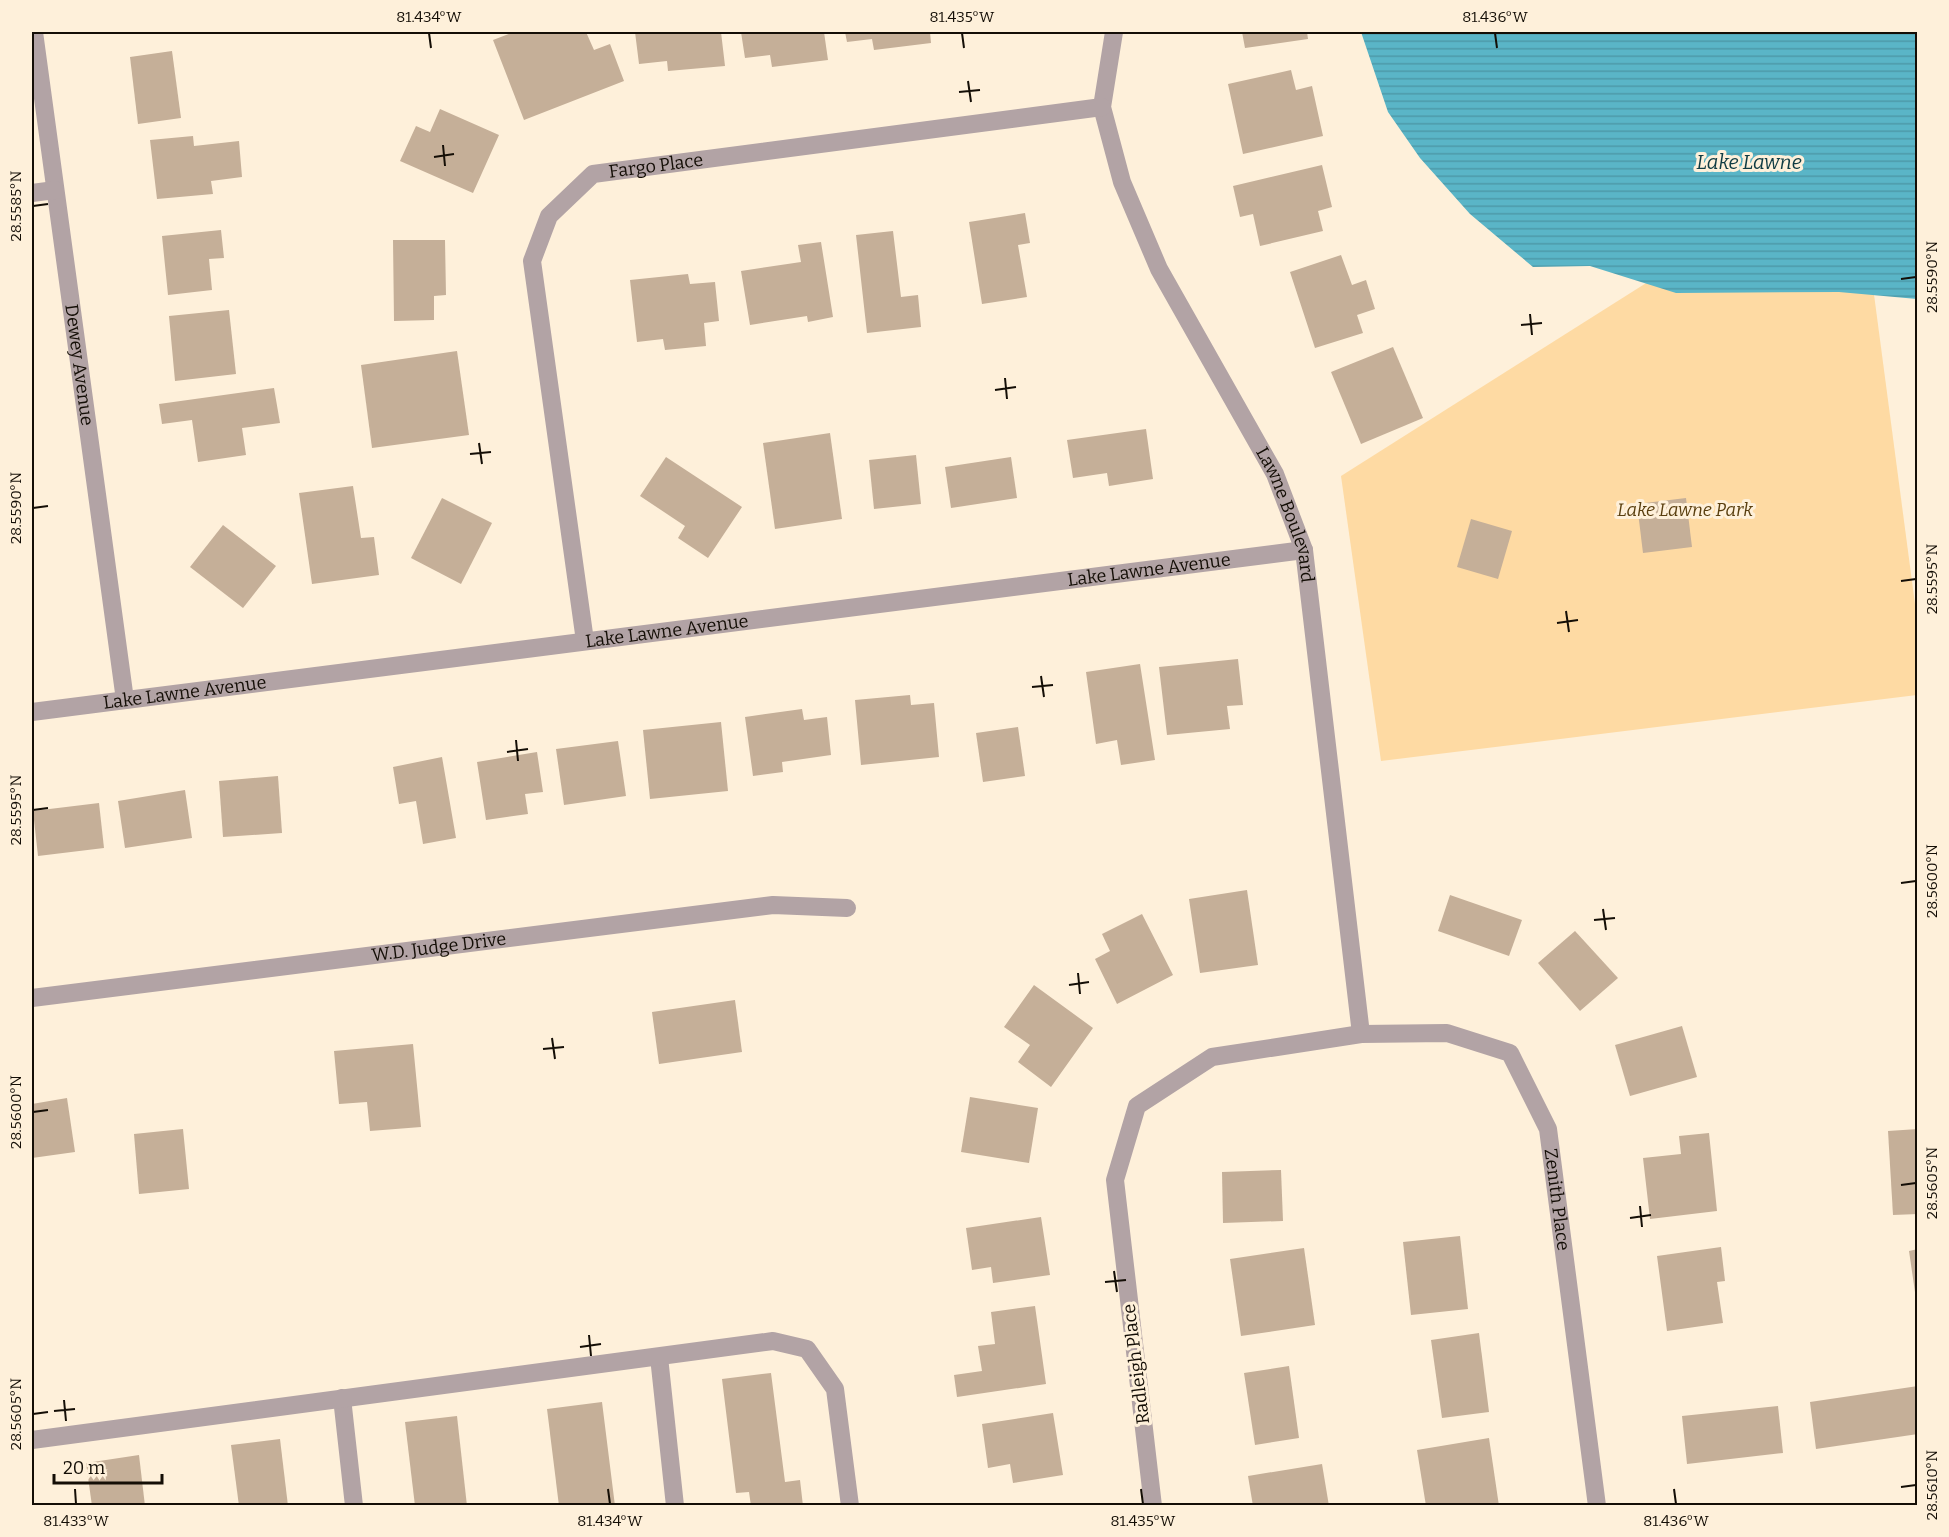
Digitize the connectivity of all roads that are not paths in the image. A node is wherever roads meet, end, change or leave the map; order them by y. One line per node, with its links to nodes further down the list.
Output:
1 (34, 32): 4 (street, Dewey Avenue)
2 (1114, 32): 3 (street, Lawne Boulevard)
3 (1102, 107): 6 (street, Lawne Boulevard); 7 (street, Fargo Place)
4 (55, 190): 5 (street); 8 (street, Dewey Avenue)
5 (32, 193)
6 (1304, 550): 7 (street, Lake Lawne Avenue); 12 (street, Lawne Boulevard)
7 (585, 641): 8 (street, Lake Lawne Avenue)
8 (125, 700): 9 (street, Lake Lawne Avenue)
9 (32, 712)
10 (847, 908): 11 (street, W.D. Judge Drive)
11 (32, 998)
12 (1361, 1034): 19 (street, Radleigh Place); 20 (street, Zenith Place)
13 (659, 1357): 14 (street); 17 (street); 18 (street)
14 (342, 1398): 15 (street); 16 (street)
15 (32, 1440)
16 (354, 1506)
17 (675, 1506)
18 (849, 1506)
19 (1153, 1506)
20 (1596, 1506)

